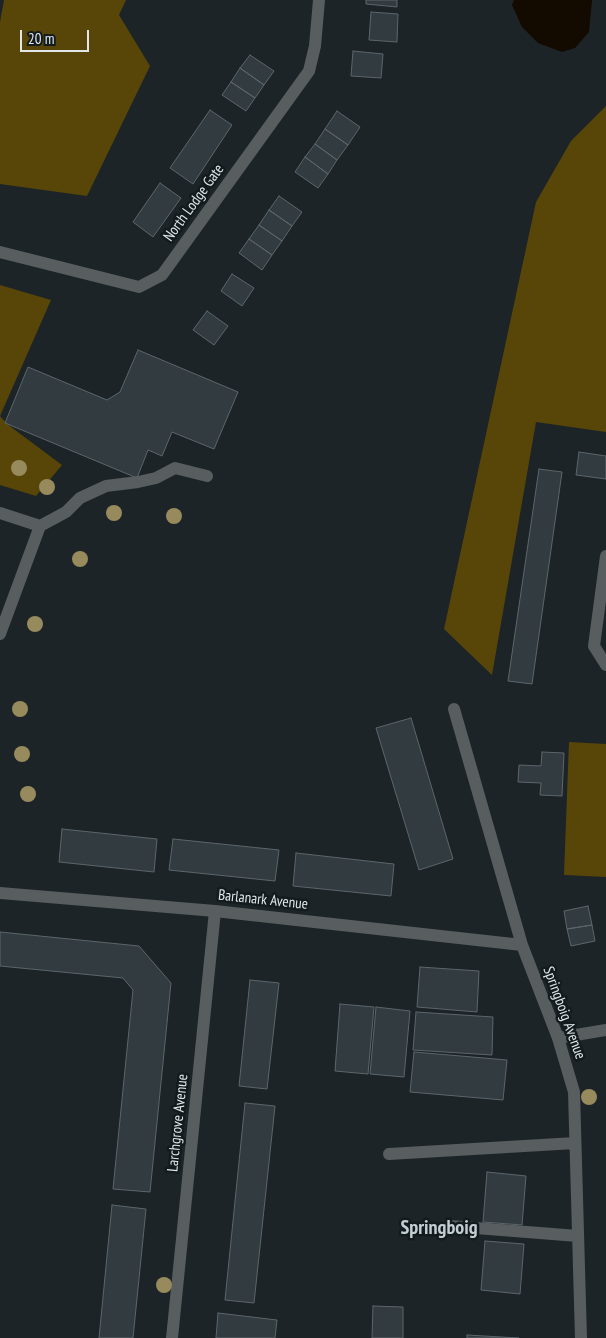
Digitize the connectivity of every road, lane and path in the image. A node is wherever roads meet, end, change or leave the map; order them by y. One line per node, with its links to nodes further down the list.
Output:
1 (319, 0): 2 (street, North Lodge Gate)
2 (0, 252)
3 (206, 476): 5 (street)
4 (0, 513): 5 (street)
5 (40, 526): 7 (street)
6 (606, 556): 8 (street)
7 (0, 634)
8 (606, 665)
9 (454, 709): 12 (street, Springboig Avenue)
10 (0, 893): 11 (street, Barlanark Avenue)
11 (215, 911): 12 (street, Barlanark Avenue); 19 (street, Larchgrove Avenue)
12 (522, 946): 14 (street, Springboig Avenue)
13 (606, 1030): 14 (street)
14 (558, 1038): 15 (street, Springboig Avenue)
15 (575, 1143): 16 (street); 18 (street, Springboig Avenue)
16 (389, 1154)
17 (450, 1226): 18 (street)
18 (578, 1236): 20 (street, Springboig Avenue)
19 (172, 1338)
20 (582, 1338)

